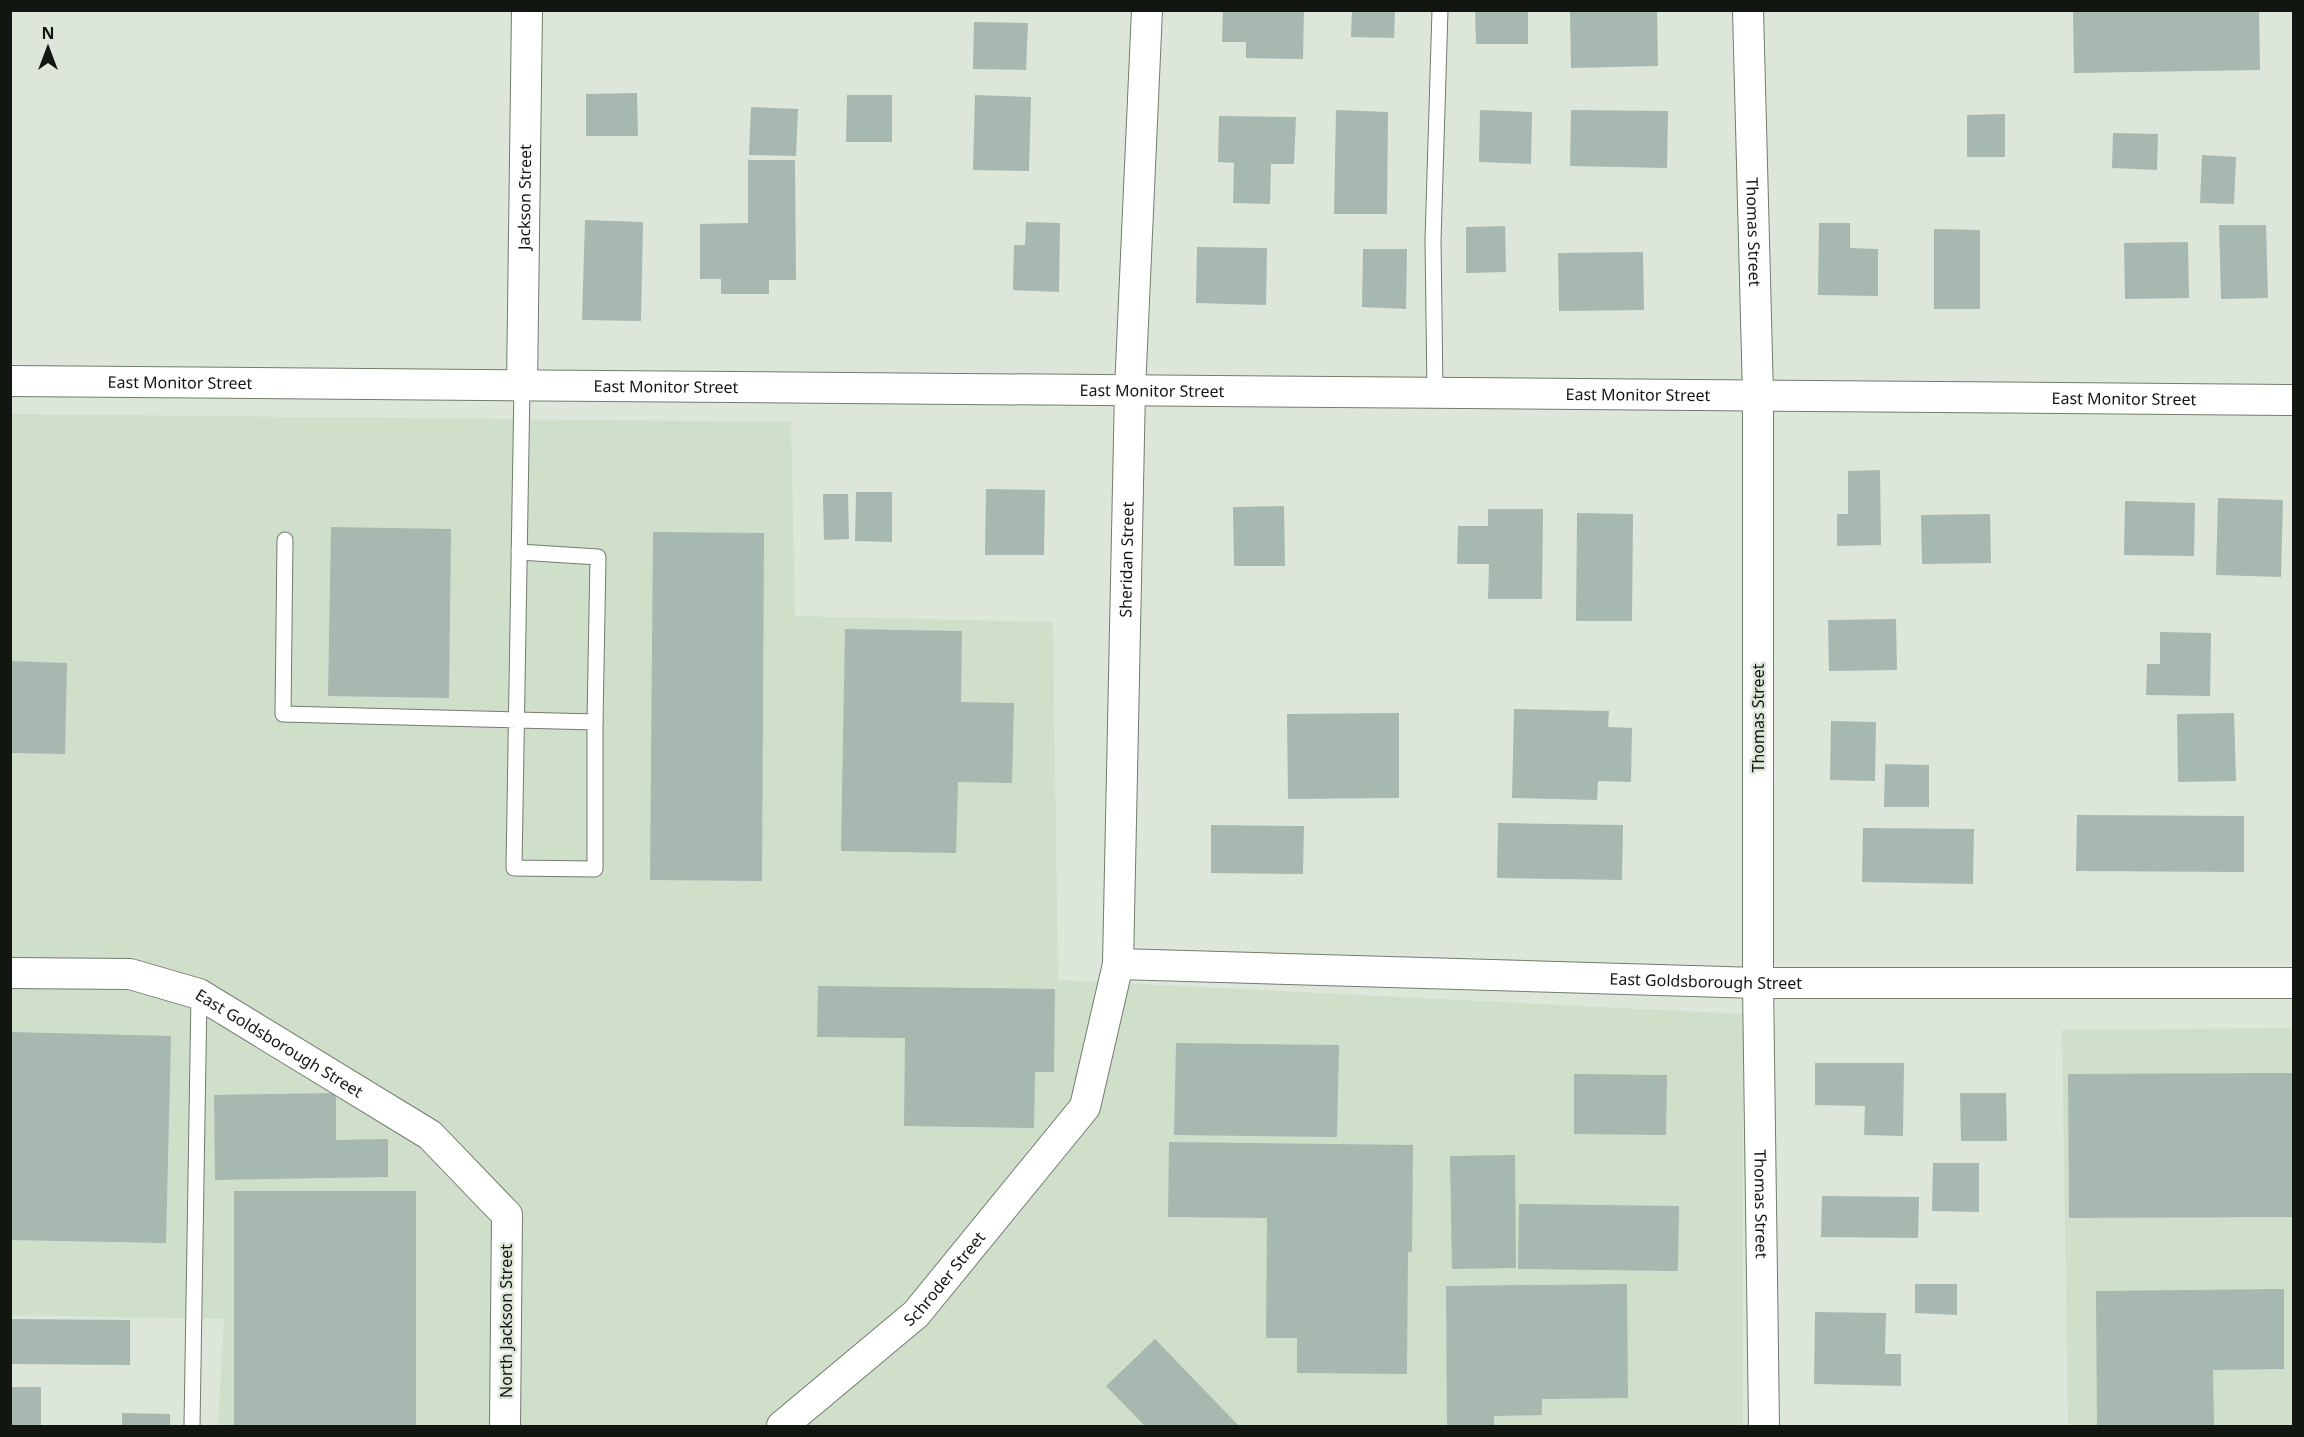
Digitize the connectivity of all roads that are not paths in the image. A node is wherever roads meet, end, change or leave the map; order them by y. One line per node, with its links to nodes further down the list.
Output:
1 (527, 10): 6 (street, Jackson Street)
2 (1147, 10): 7 (street, Sheridan Street)
3 (1440, 10): 8 (lane)
4 (1748, 10): 9 (street, Thomas Street)
5 (10, 381): 6 (street, East Monitor Street)
6 (522, 385): 7 (street, East Monitor Street); 12 (lane)
7 (1130, 390): 8 (street, East Monitor Street); 15 (street, Sheridan Street)
8 (1435, 392): 9 (street, East Monitor Street)
9 (1758, 395): 10 (street, East Monitor Street); 17 (street, Thomas Street)
10 (2294, 400)
11 (285, 540): 13 (lane)
12 (519, 552): 13 (lane); 14 (lane)
13 (516, 719): 14 (lane); 14 (lane)
14 (595, 722)
15 (1118, 964): 17 (street, East Goldsborough Street); 20 (street, Sheridan Street)
16 (10, 973): 19 (street, East Goldsborough Street)
17 (1758, 983): 18 (street, East Goldsborough Street); 25 (street, Thomas Street)
18 (2294, 983)
19 (199, 994): 21 (street, East Goldsborough Street); 22 (lane)
20 (1085, 1107): 24 (street, Schroder Street)
21 (507, 1215): 23 (street, North Jackson Street)
22 (192, 1426)
23 (505, 1426)
24 (782, 1426)
25 (1764, 1426)

